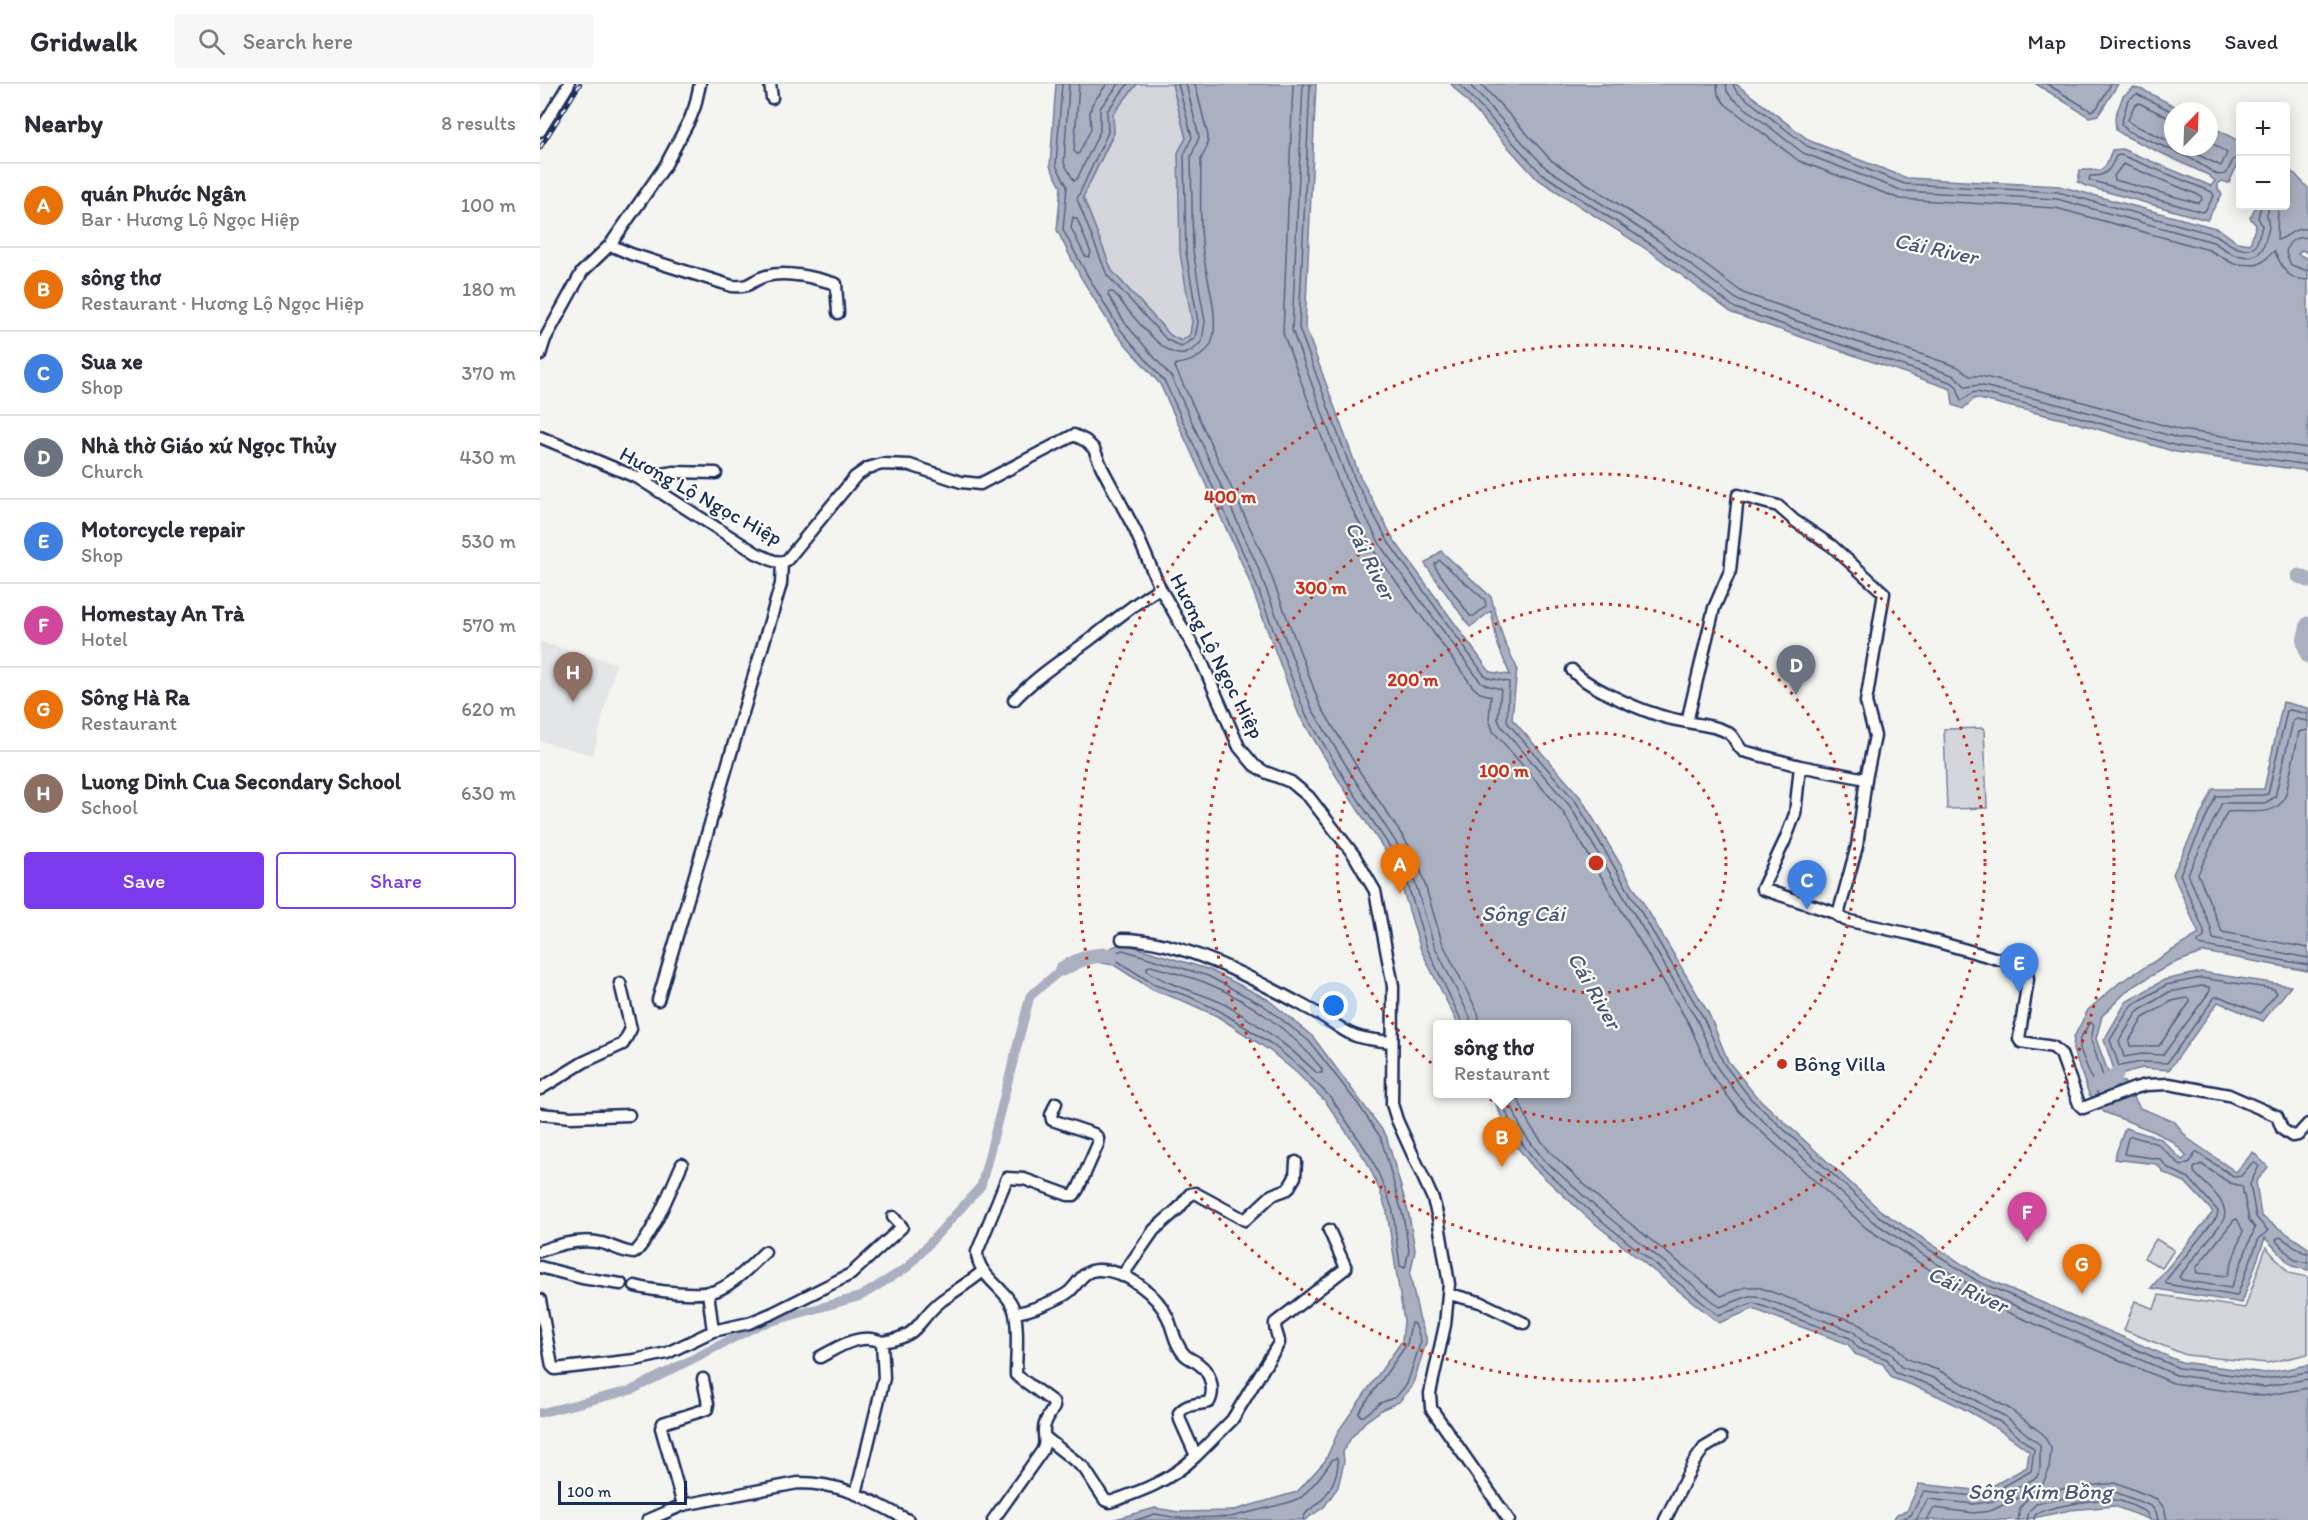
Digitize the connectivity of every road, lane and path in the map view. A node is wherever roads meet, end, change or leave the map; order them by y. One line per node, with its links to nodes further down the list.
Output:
1 (569, 84): 5 (street)
2 (700, 84): 6 (street)
3 (770, 84): 4 (street)
4 (772, 98)
5 (540, 131)
6 (610, 245): 7 (street); 8 (street)
7 (838, 313)
8 (540, 355)
9 (540, 437): 11 (street, Hương Lộ Ngọc Hiệp)
10 (716, 473): 11 (street)
11 (638, 478): 12 (street, Hương Lộ Ngọc Hiệp)
12 (782, 562): 13 (street, Hương Lộ Ngọc Hiệp); 22 (street)
13 (1160, 588): 15 (street); 23 (street, Hương Lộ Ngọc Hiệp)
14 (1572, 670): 16 (street)
15 (1014, 699)
16 (1687, 722): 17 (street); 18 (street)
17 (1800, 766): 18 (street); 19 (street)
18 (1866, 779): 19 (street)
19 (1838, 915): 28 (street)
20 (1122, 939): 23 (street)
21 (620, 982): 24 (street)
22 (658, 1000)
23 (1391, 1042): 41 (street, Hương Lộ Ngọc Hiệp)
24 (540, 1089)
25 (1056, 1103): 36 (street)
26 (540, 1114): 27 (street)
27 (629, 1115)
28 (2308, 1124)
29 (1296, 1162): 37 (street)
30 (682, 1164): 33 (street)
31 (893, 1217): 45 (street)
32 (1329, 1230): 51 (street)
33 (540, 1251)
34 (765, 1252): 40 (street)
35 (540, 1267): 38 (street)
36 (983, 1271): 43 (street); 46 (street)
37 (1122, 1276): 43 (street); 51 (street)
38 (621, 1284)
39 (635, 1286): 40 (street)
40 (708, 1292): 45 (street)
41 (1449, 1294): 44 (street); 57 (street, Hương Lộ Ngọc Hiệp)
42 (540, 1300): 45 (street)
43 (1015, 1312): 49 (street)
44 (1524, 1323)
45 (713, 1331)
46 (882, 1342): 47 (street); 52 (street)
47 (820, 1357)
48 (704, 1379): 53 (street)
49 (1046, 1438): 51 (street); 56 (street)
50 (1721, 1438): 58 (street)
51 (1196, 1456)
52 (856, 1494): 53 (street); 55 (street)
53 (683, 1505): 54 (street)
54 (648, 1520)
55 (908, 1520)
56 (993, 1520)
57 (1509, 1520)
58 (1665, 1520)

